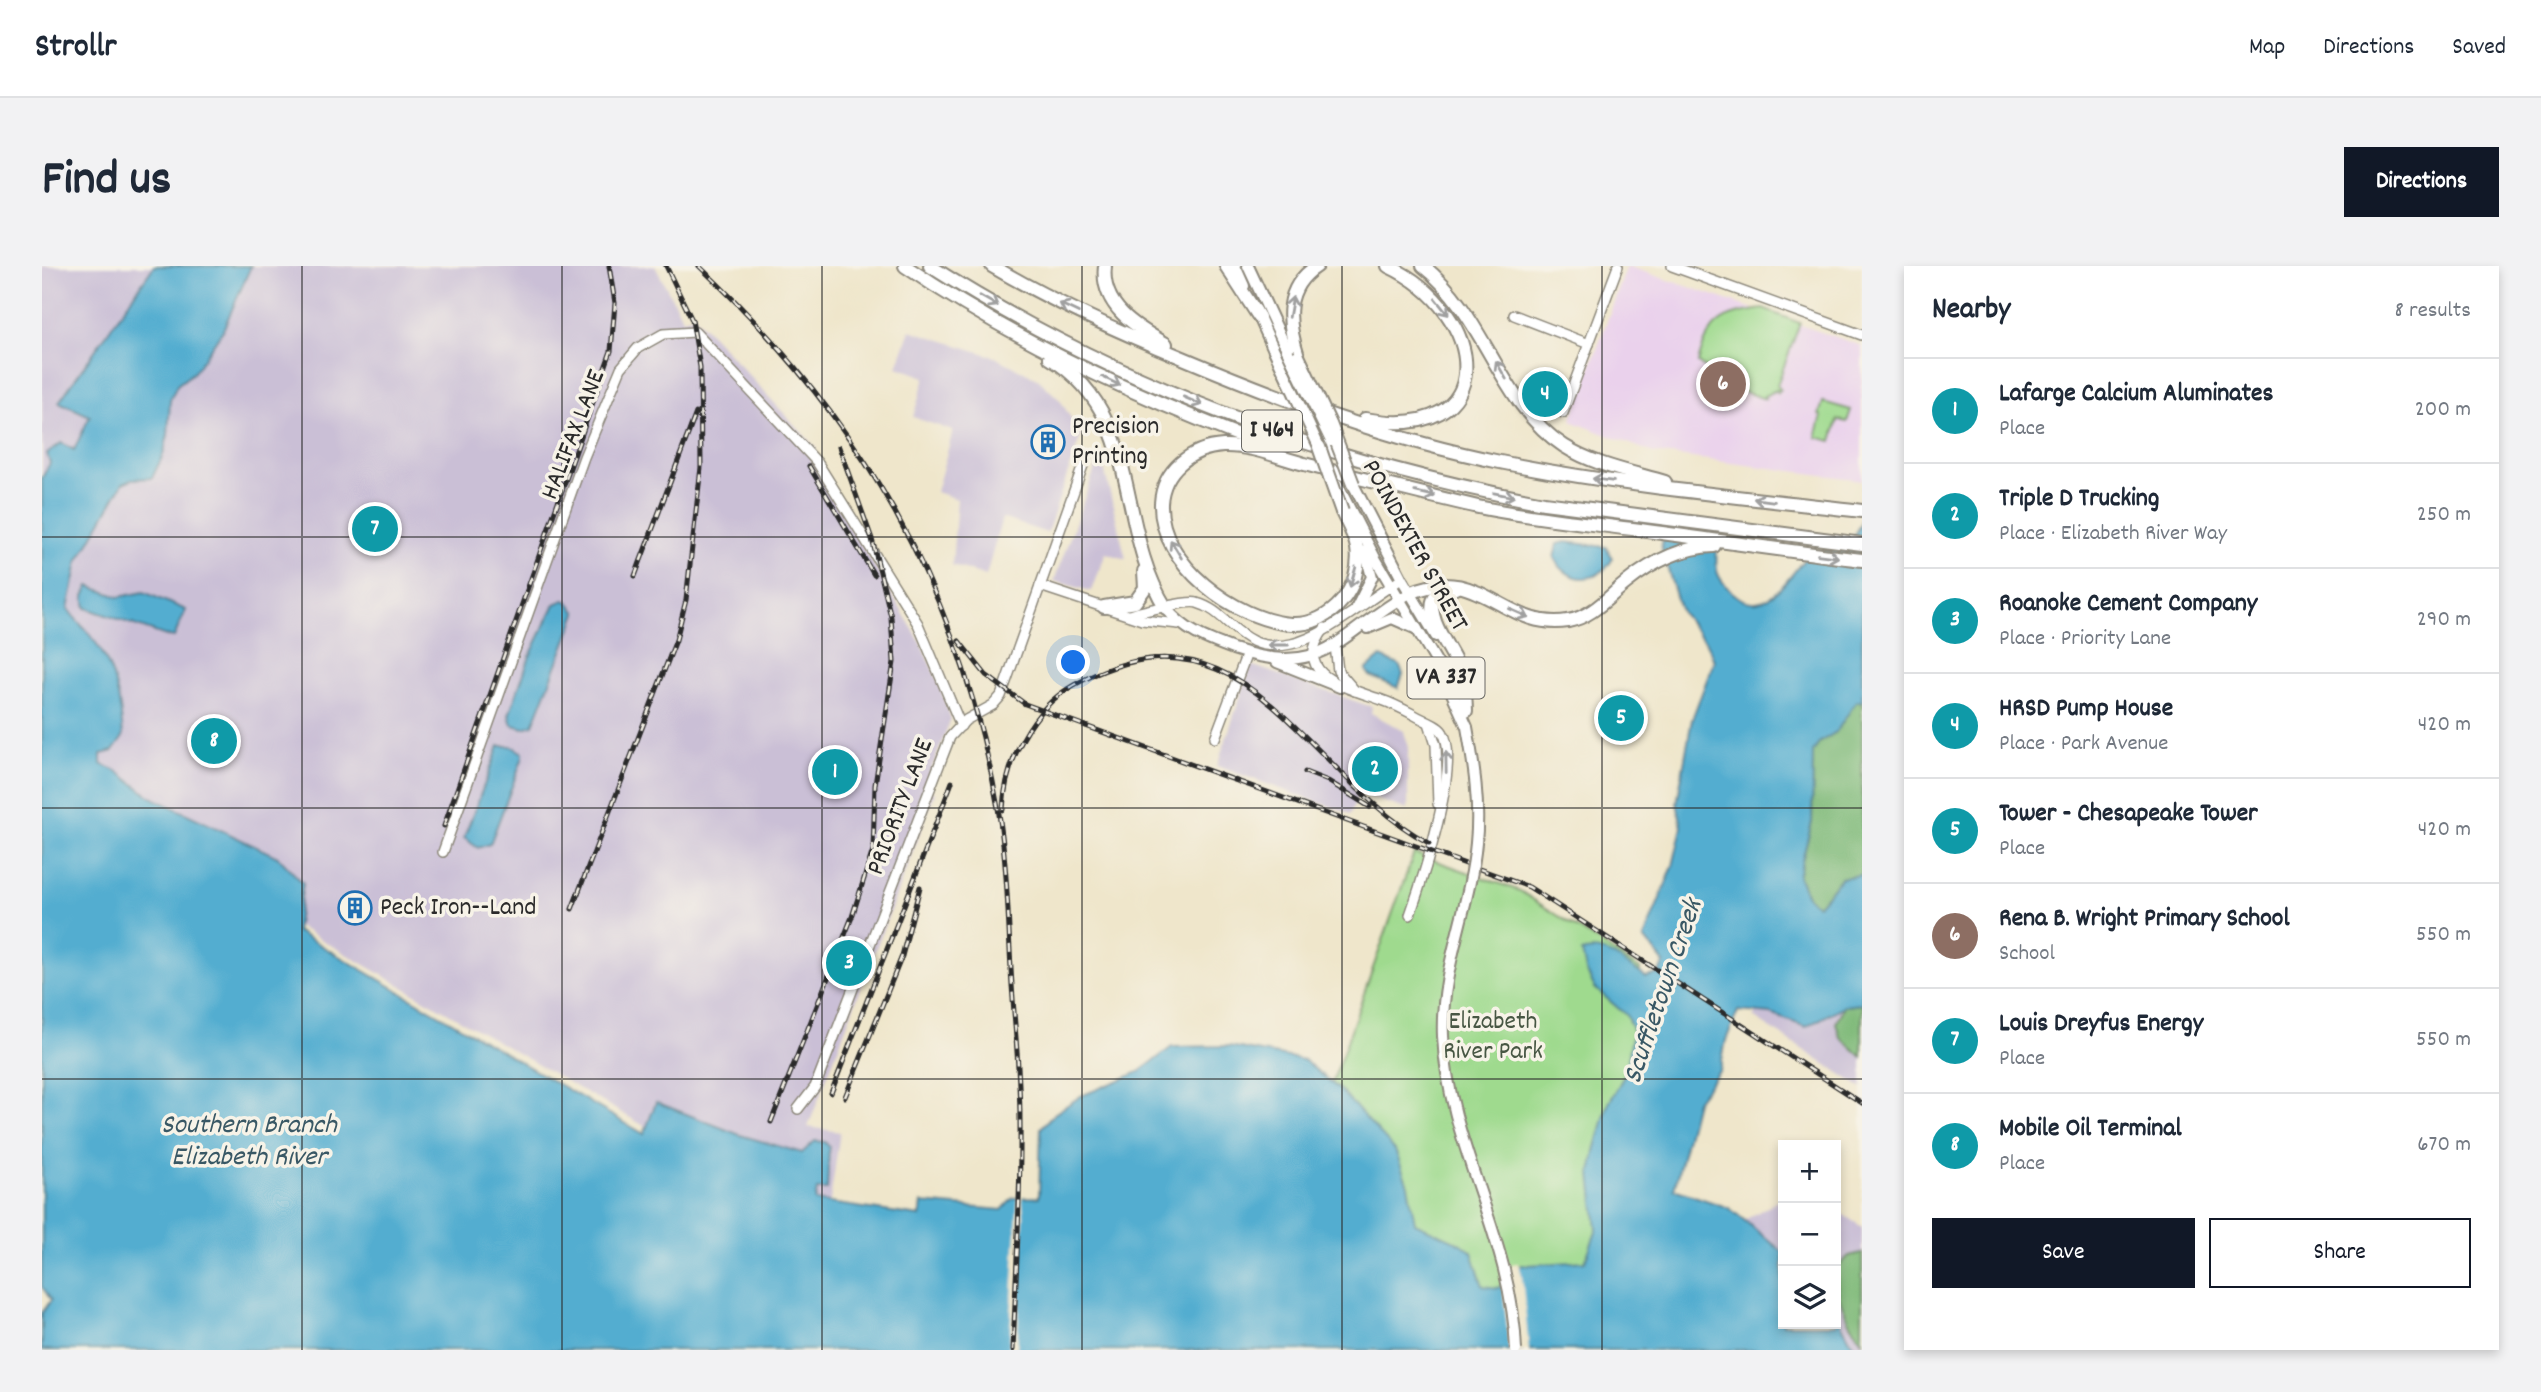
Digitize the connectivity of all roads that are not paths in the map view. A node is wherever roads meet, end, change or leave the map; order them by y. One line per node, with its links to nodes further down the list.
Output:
1 (905, 266): 14 (highway)
2 (930, 266): 29 (highway, I 464, one-way to 29)
3 (992, 266): 19 (highway, I 464, one-way to 3)
4 (1105, 266): 19 (highway)
5 (1226, 266): 15 (highway)
6 (1235, 266): 15 (main road, POINDEXTER STREET / VA 337)
7 (1248, 266): 18 (main road)
8 (1317, 266): 18 (highway, one-way to 8)
9 (1388, 266): 20 (highway, one-way to 20)
10 (1423, 266): 25 (highway, one-way to 10)
11 (1618, 266): 17 (street)
12 (1672, 266): 16 (street)
13 (1514, 315): 17 (street)
14 (986, 316): 24 (highway, one-way to 24); 26 (highway)
15 (1259, 317): 22 (main road, POINDEXTER STREET / VA 337, bridge)
16 (1862, 335)
17 (1589, 344): 21 (street)
18 (1293, 354): 24 (highway, bridge)
19 (1221, 375): 20 (highway, I 464)
20 (1284, 399): 25 (highway, I 464, one-way to 20)
21 (1563, 413)
22 (1319, 447): 28 (highway, bridge); 28 (main road, POINDEXTER STREET / VA 337, bridge)
23 (1086, 457): 34 (street, PRIORITY LANE)
24 (1358, 482): 28 (highway, one-way to 24); 29 (highway, one-way to 29); 33 (main road, POINDEXTER STREET / VA 337)
25 (1695, 491): 27 (highway, I 464, one-way to 25)
26 (1130, 495): 38 (highway); 40 (highway)
27 (1862, 511)
28 (1348, 514): 35 (main road, POINDEXTER STREET / VA 337); 39 (main road)
29 (1643, 524): 30 (highway, I 464); 31 (highway)
30 (1862, 544)
31 (1749, 546): 32 (highway, one-way to 32); 36 (highway, one-way to 31)
32 (1862, 560)
33 (1402, 579): 35 (street); 37 (main road, POINDEXTER STREET / VA 337)
34 (1040, 586): 38 (street); 52 (street, PRIORITY LANE)
35 (1391, 586): 37 (main road, POINDEXTER STREET / VA 337); 39 (street)
36 (1458, 587): 37 (highway); 51 (highway)
37 (1405, 596): 44 (main road, POINDEXTER STREET / VA 337); 45 (main road); 51 (main road, POINDEXTER STREET / VA 337)
38 (1104, 607): 41 (street)
39 (1357, 607): 43 (street)
40 (1166, 608): 41 (street); 42 (main road); 43 (street, one-way to 40)
41 (1129, 615): 42 (street)
42 (1179, 624): 46 (main road)
43 (1325, 628): 47 (street)
44 (1420, 632): 45 (main road); 53 (main road, POINDEXTER STREET / VA 337)
45 (1336, 645): 47 (main road); 50 (street)
46 (1247, 653): 48 (main road); 54 (street)
47 (1314, 656): 48 (main road); 49 (street)
48 (1268, 658): 49 (main road)
49 (1340, 687): 50 (street)
50 (1356, 692): 56 (street)
51 (1466, 711): 53 (main road, POINDEXTER STREET / VA 337)
52 (961, 726): 55 (street, HALIFAX LANE); 57 (street, PRIORITY LANE)
53 (1467, 727): 58 (main road, VA 337, bridge)
54 (1215, 738)
55 (443, 852)
56 (1410, 915)
57 (798, 1109)
58 (1516, 1350)

